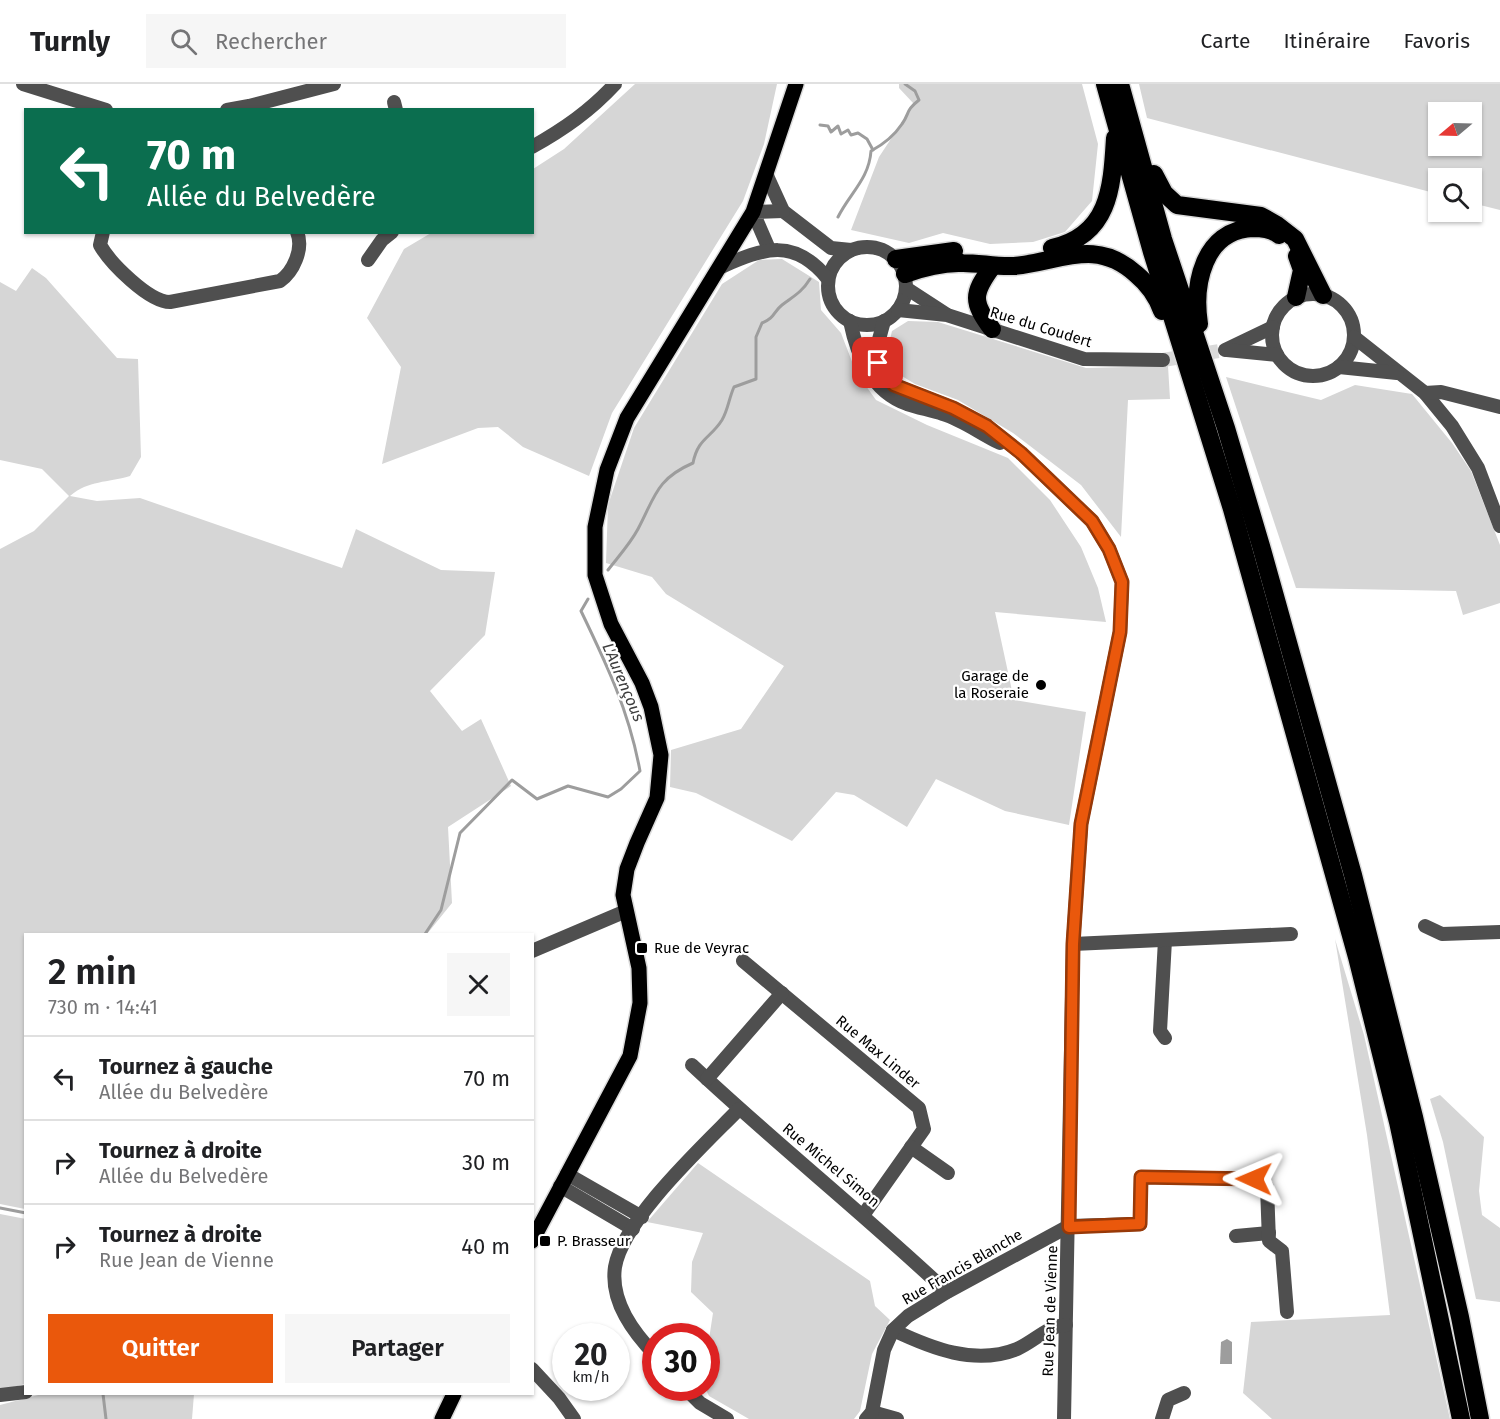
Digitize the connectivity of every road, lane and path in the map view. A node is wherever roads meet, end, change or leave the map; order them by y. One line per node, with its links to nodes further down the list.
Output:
1 (23, 84): 7 (street)
2 (334, 84): 8 (street)
3 (615, 84): 10 (street)
4 (795, 84): 11 (main road)
5 (1105, 84): 9 (highway)
6 (1120, 84): 9 (highway)
7 (100, 108)
8 (238, 108)
9 (1121, 115): 22 (highway); 24 (highway); 33 (highway); 39 (highway)
10 (534, 146)
11 (767, 176): 12 (street); 13 (main road)
12 (783, 211): 13 (street); 18 (street)
13 (753, 212): 17 (street); 20 (main road)
14 (103, 234): 15 (street)
15 (298, 234)
16 (390, 234): 19 (street)
17 (769, 249): 20 (street); 23 (street)
18 (851, 250): 22 (street); 23 (street)
19 (368, 260)
20 (721, 267): 43 (main road)
21 (992, 267): 22 (highway); 31 (highway); 39 (highway)
22 (902, 274): 26 (street); 27 (street, Rue du Coudert)
23 (828, 279): 28 (street)
24 (1323, 295): 25 (street); 32 (street)
25 (1296, 297): 30 (street); 33 (highway)
26 (898, 310): 27 (street, Rue du Coudert); 29 (street)
27 (947, 315): 31 (street, Rue du Coudert)
28 (850, 321): 29 (street); 41 (street)
29 (884, 321): 41 (street, Rue Jean de Vienne)
30 (1273, 327): 34 (street); 34 (street)
31 (992, 329): 35 (street, Rue du Coudert)
32 (1354, 338): 36 (street); 37 (street)
33 (1198, 350): 85 (highway)
34 (1277, 355): 36 (street)
35 (1163, 360)
36 (1339, 367): 37 (street)
37 (1397, 374): 38 (street)
38 (1425, 393): 40 (street); 42 (street)
39 (1200, 401): 84 (highway)
40 (1500, 407)
41 (1021, 453): 48 (street, Rue Jean de Vienne)
42 (1500, 526)
43 (626, 911): 49 (street); 58 (main road)
44 (1425, 926): 45 (street)
45 (1500, 932)
46 (1291, 934): 47 (street)
47 (1165, 940): 48 (street); 52 (street)
48 (1073, 944): 61 (street, Rue Jean de Vienne)
49 (534, 950)
50 (743, 961): 51 (street, Rue Max Linder)
51 (782, 993): 54 (street); 56 (street, Rue Max Linder)
52 (1165, 1038)
53 (692, 1065): 54 (street, Rue Michel Simon)
54 (707, 1079): 55 (street, Rue Michel Simon)
55 (740, 1109): 59 (street, Rue Michel Simon); 60 (street)
56 (911, 1147): 57 (street); 59 (street, Rue Max Linder)
57 (948, 1173)
58 (563, 1180): 60 (street); 62 (street); 65 (main road)
59 (864, 1214): 66 (street, Rue Michel Simon)
60 (642, 1217): 62 (street)
61 (1069, 1227): 63 (street); 66 (street, Rue Francis Blanche); 68 (street, Rue Jean de Vienne)
62 (633, 1229): 70 (street)
63 (1269, 1233): 64 (street); 67 (street)
64 (1236, 1236)
65 (534, 1237)
66 (947, 1292): 69 (street, Rue Francis Blanche)
67 (1287, 1312)
68 (1066, 1325): 69 (street); 82 (street, Rue Jean de Vienne)
69 (893, 1330): 77 (street, Rue Francis Blanche)
70 (642, 1342)
71 (534, 1371): 79 (street)
72 (24, 1392): 74 (street)
73 (1184, 1393): 83 (street)
74 (0, 1395)
75 (454, 1395): 78 (main road)
76 (698, 1401): 80 (street)
77 (869, 1415): 81 (street)
78 (442, 1419)
79 (574, 1419)
80 (727, 1419)
81 (897, 1419)
82 (1064, 1419)
83 (1162, 1419)
84 (1461, 1419)
85 (1480, 1419)

